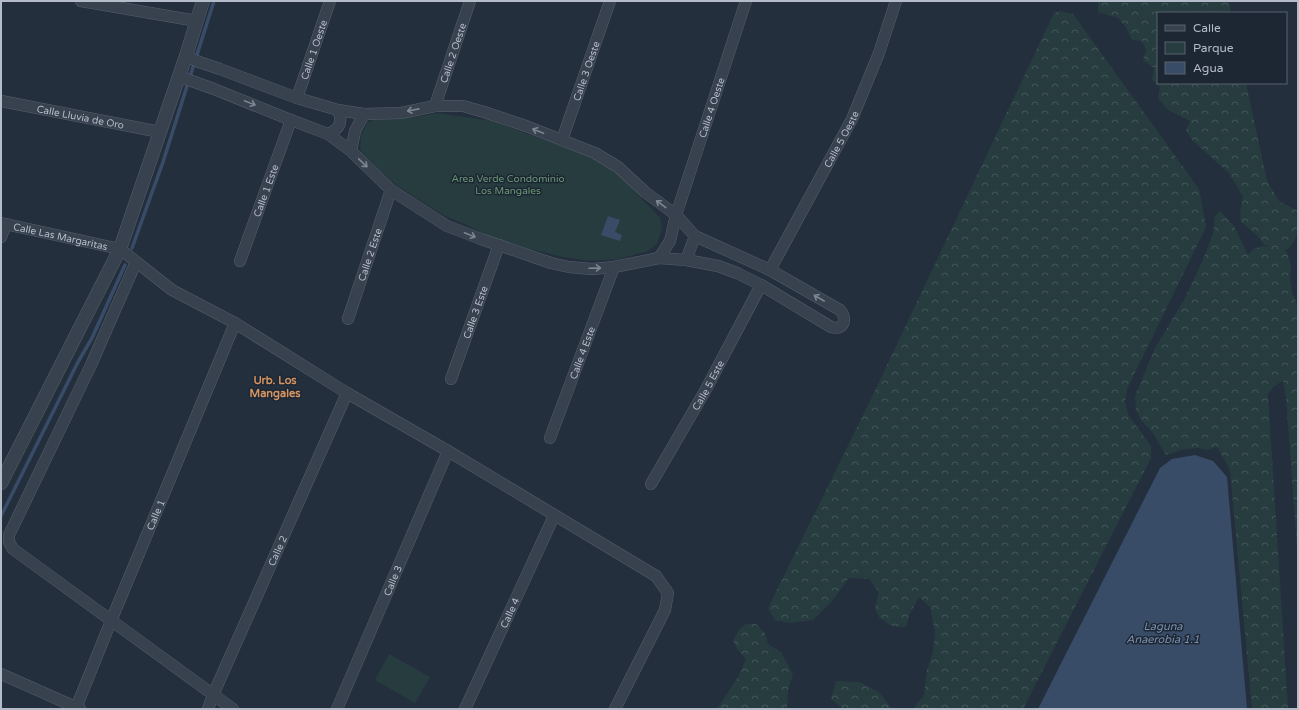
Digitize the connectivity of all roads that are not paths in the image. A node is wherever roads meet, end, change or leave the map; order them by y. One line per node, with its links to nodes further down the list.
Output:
1 (80, 1): 8 (street)
2 (203, 1): 8 (street)
3 (330, 1): 11 (street, Calle 1 Oeste)
4 (470, 1): 13 (street, Calle 2 Oeste)
5 (610, 1): 19 (street, Calle 3 Oeste)
6 (746, 1): 22 (street, Calle 4 Oeste)
7 (896, 1): 33 (street, Calle 5 Oeste)
8 (197, 21): 9 (street)
9 (192, 59): 10 (street); 11 (street)
10 (186, 80): 16 (street, one-way to 16); 17 (street)
11 (297, 98): 14 (street)
12 (1, 101): 17 (street, Calle Lluvia de Oro)
13 (435, 106): 15 (street, one-way to 15); 19 (street, one-way to 13)
14 (338, 110): 15 (street); 18 (street)
15 (364, 114): 20 (street)
16 (290, 120): 18 (street); 30 (street, Calle 1 Este)
17 (160, 132): 27 (street)
18 (328, 134): 20 (street)
19 (562, 140): 22 (street, one-way to 19)
20 (351, 151): 21 (street, one-way to 21)
21 (391, 190): 26 (street, one-way to 26); 35 (street, Calle 2 Este)
22 (676, 215): 24 (street); 28 (street, Calle 4 Oeste)
23 (3, 224): 25 (street); 27 (street, Calle Las Margaritas)
24 (695, 236): 29 (street); 33 (street)
25 (1, 237)
26 (499, 245): 32 (street, one-way to 32); 37 (street, Calle 3 Este)
27 (120, 249): 31 (street); 41 (street)
28 (659, 258): 29 (street); 32 (street)
29 (686, 260): 34 (street)
30 (240, 261)
31 (136, 262): 36 (street); 44 (street)
32 (614, 267): 39 (street, Calle 4 Este)
33 (770, 270): 34 (street, one-way to 33)
34 (761, 285): 42 (street, Calle 5 Este)
35 (348, 319)
36 (235, 323): 38 (street); 44 (street, Calle 1)
37 (452, 379)
38 (347, 393): 40 (street); 46 (street, Calle 2)
39 (550, 438)
40 (448, 451): 43 (street); 50 (street, Calle 3)
41 (1, 483)
42 (651, 484)
43 (554, 516): 51 (street, Calle 4); 52 (street)
44 (111, 621): 46 (street); 47 (street, Calle 1)
45 (1, 674): 47 (street)
46 (213, 695): 48 (street, Calle 2); 49 (street)
47 (78, 708)
48 (208, 709)
49 (233, 709)
50 (337, 709)
51 (465, 709)
52 (615, 709)

